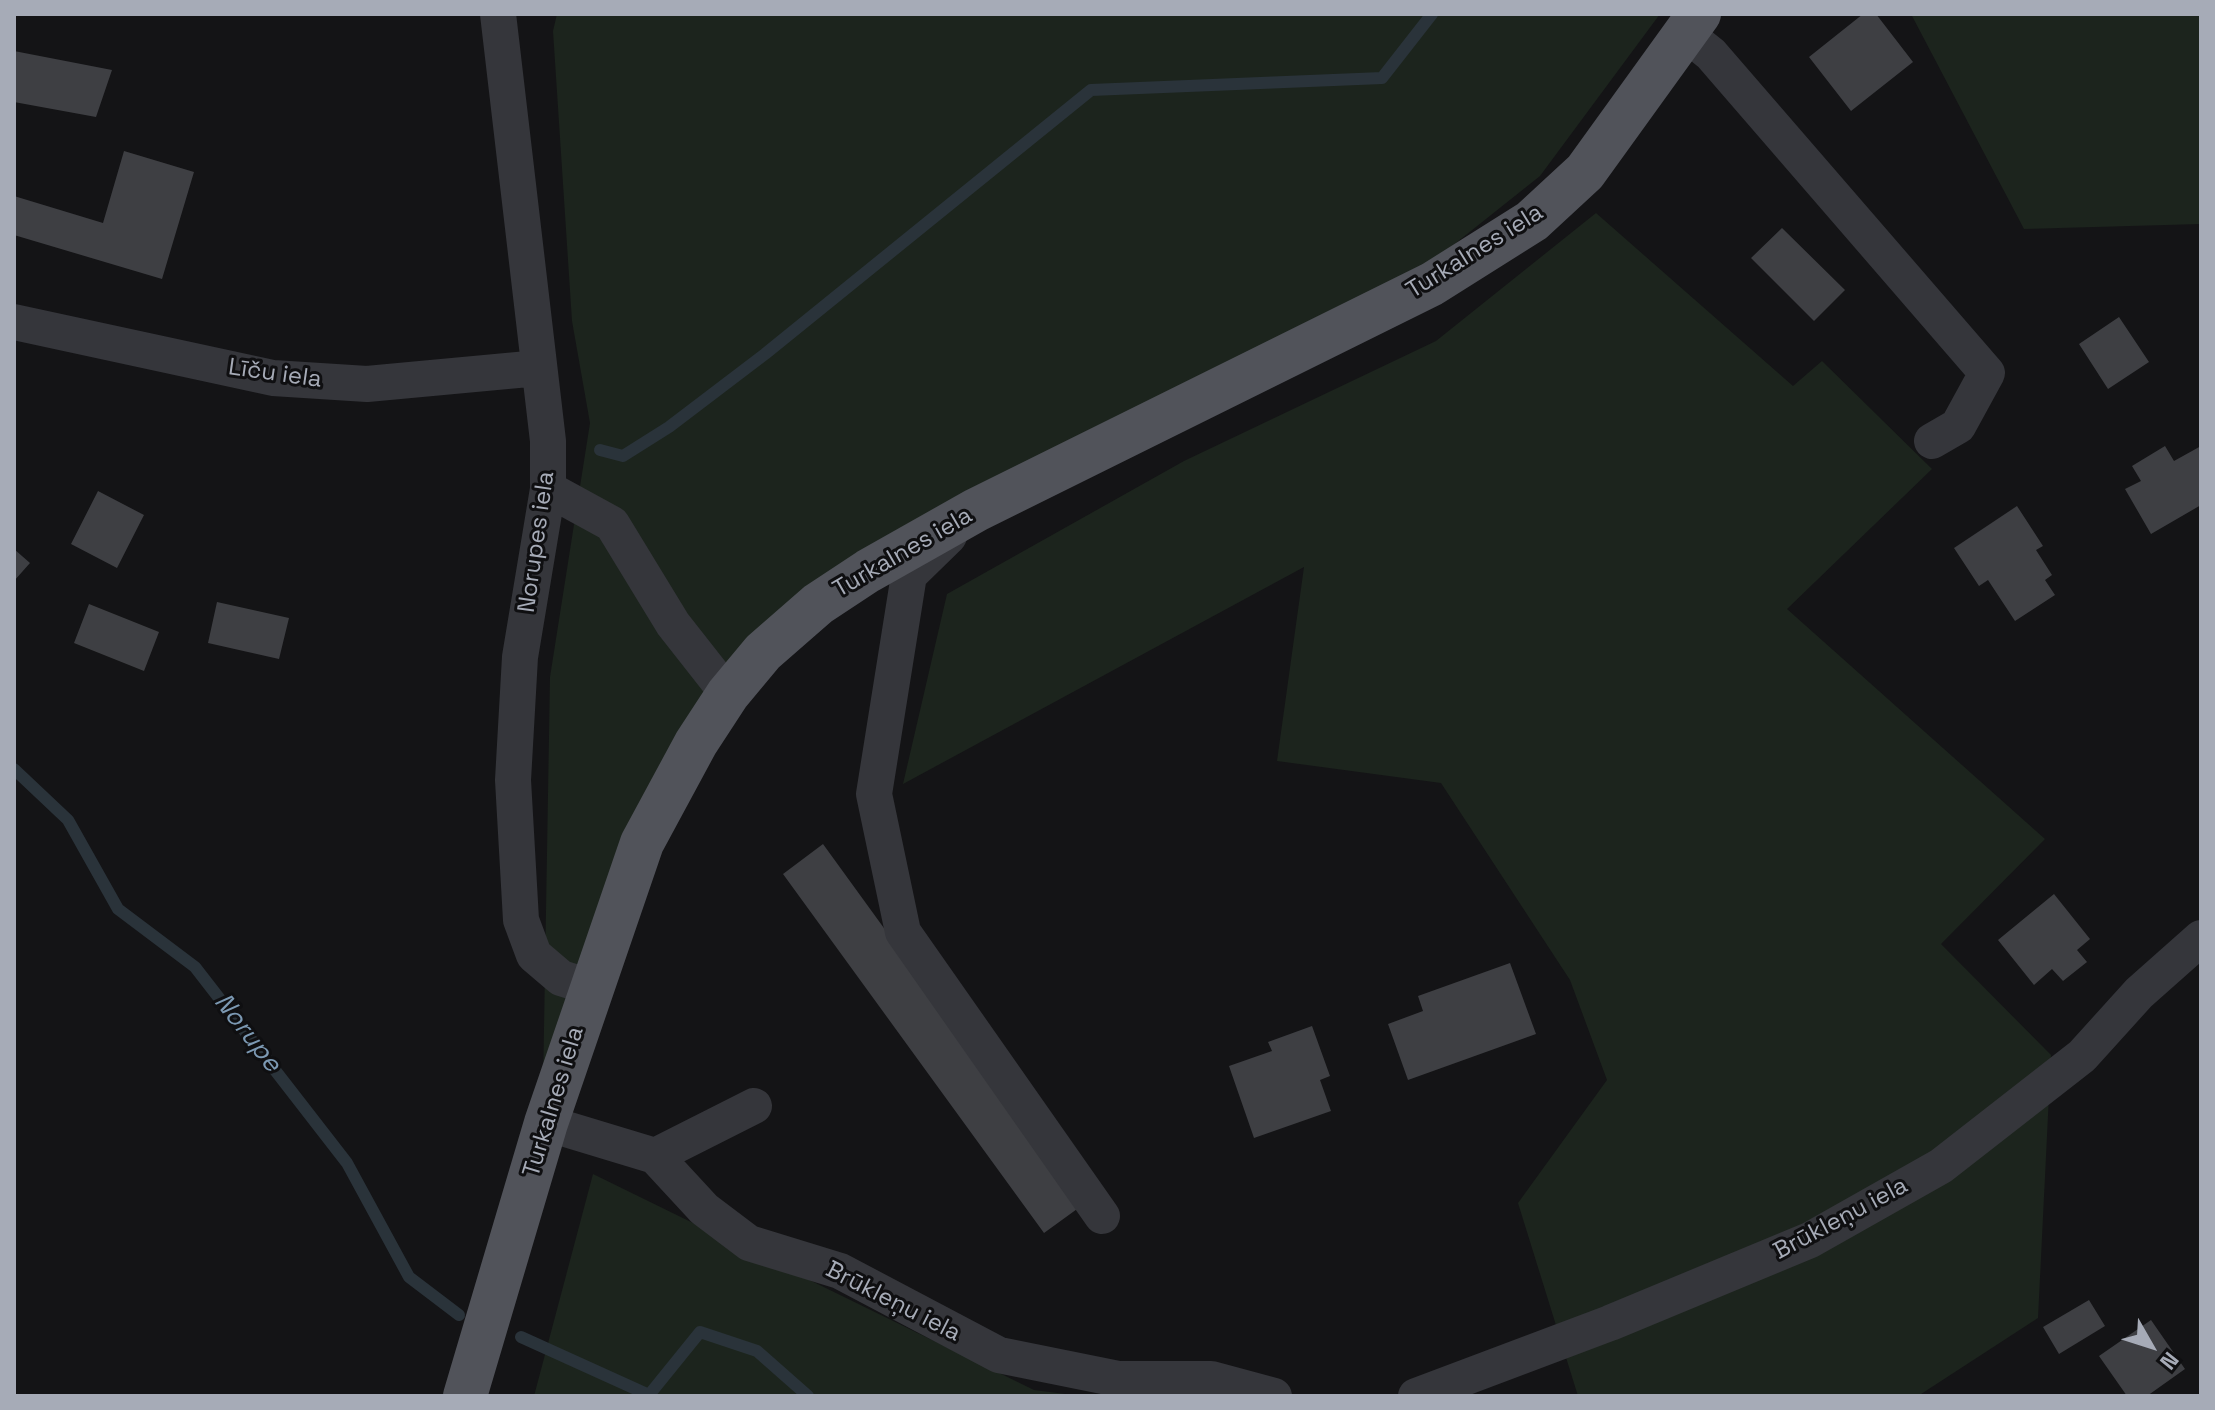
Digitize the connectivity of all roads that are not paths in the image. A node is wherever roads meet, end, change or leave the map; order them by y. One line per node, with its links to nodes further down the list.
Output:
1 (498, 14): 4 (street, Norupes iela)
2 (1693, 24): 5 (street); 7 (main road, Turkalnes iela)
3 (14, 322): 4 (street, Līču iela)
4 (539, 368): 6 (street, Norupes iela)
5 (1932, 441)
6 (548, 489): 8 (street); 10 (street, Norupes iela)
7 (976, 510): 8 (main road, Turkalnes iela); 14 (street)
8 (728, 694): 10 (main road, Turkalnes iela)
9 (2201, 938): 17 (street, Brūkleņu iela)
10 (590, 987): 12 (main road, Turkalnes iela)
11 (754, 1106): 13 (street)
12 (546, 1123): 13 (street); 15 (main road, Turkalnes iela)
13 (655, 1156): 16 (street, Brūkleņu iela)
14 (1102, 1216)
15 (465, 1396)
16 (1274, 1396)
17 (1416, 1396)

